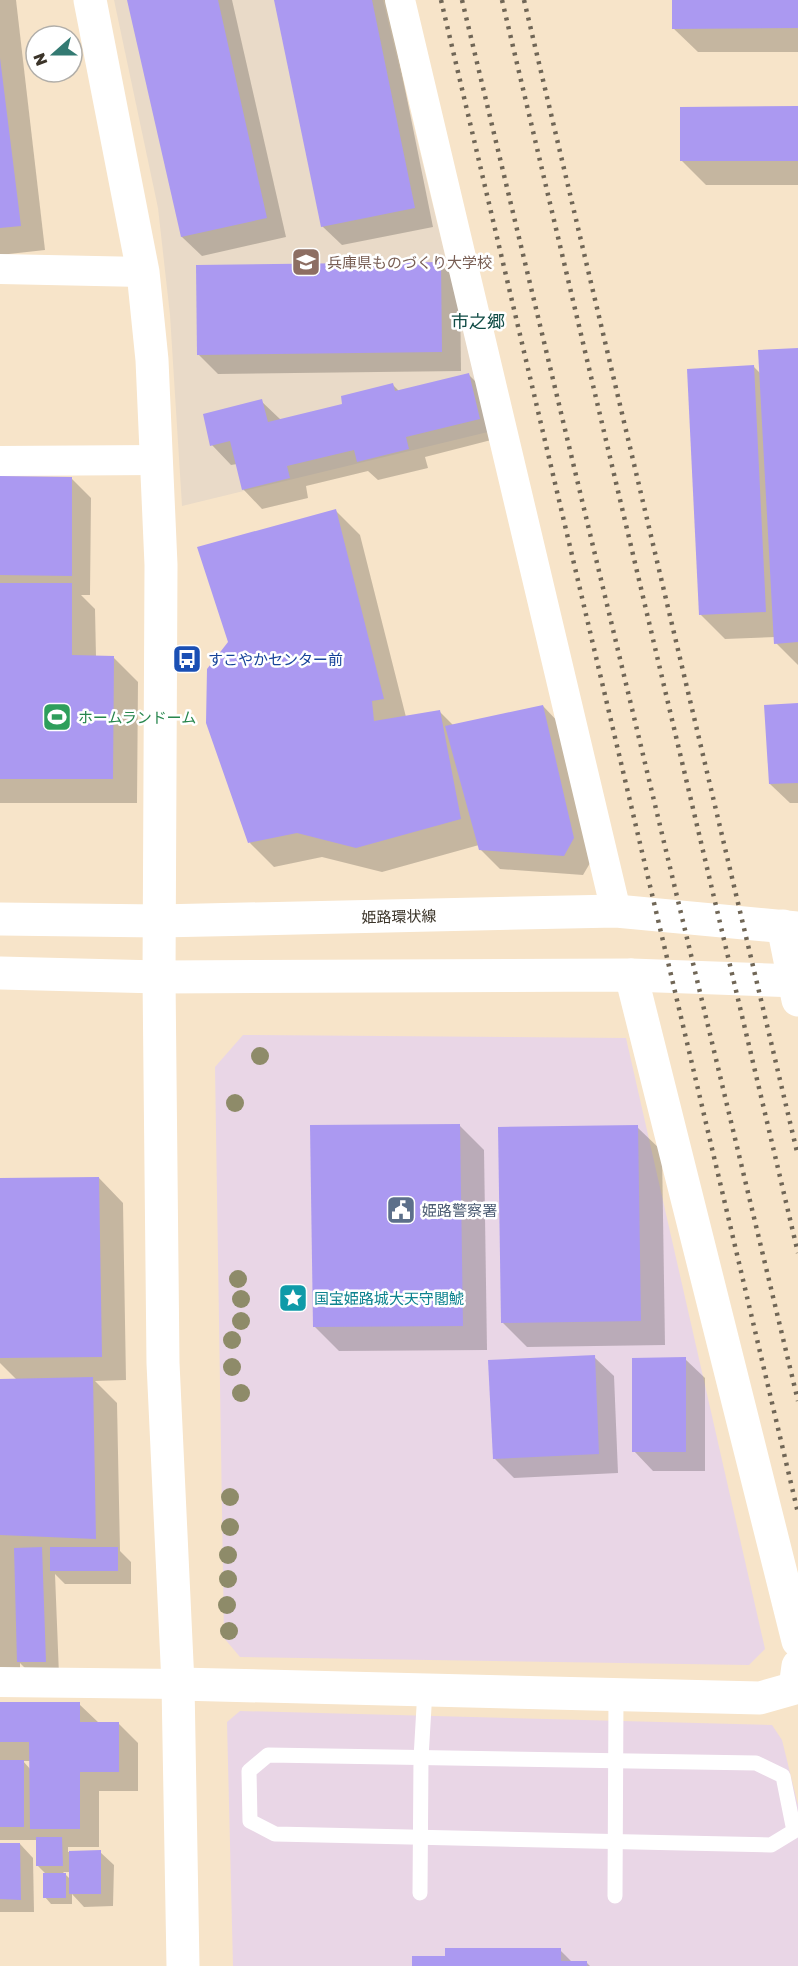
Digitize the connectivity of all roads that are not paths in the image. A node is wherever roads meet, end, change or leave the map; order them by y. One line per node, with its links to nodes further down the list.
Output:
1 (90, 0): 4 (street)
2 (400, 0): 7 (street)
3 (0, 269): 4 (street)
4 (143, 272): 6 (street)
5 (0, 460): 6 (street)
6 (157, 460): 9 (street)
7 (616, 911): 9 (street, 姫路環状線); 10 (street, 姫路環状線)
8 (0, 919): 9 (street, 姫路環状線)
9 (159, 921): 13 (street)
10 (790, 927): 14 (street)
11 (0, 973): 13 (street)
12 (631, 975): 13 (street); 14 (street); 15 (street)
13 (159, 977): 18 (street)
14 (796, 988)
15 (798, 1641)
16 (798, 1666): 20 (street)
17 (0, 1682): 18 (street)
18 (178, 1684): 19 (street); 27 (street)
19 (425, 1690): 20 (street); 21 (lane)
20 (616, 1695): 22 (lane)
21 (422, 1758): 22 (lane); 23 (lane); 23 (lane)
22 (615, 1760): 24 (lane); 24 (lane)
23 (420, 1837): 24 (lane); 25 (lane)
24 (615, 1842): 26 (lane)
25 (420, 1893)
26 (615, 1896)
27 (183, 1966)

